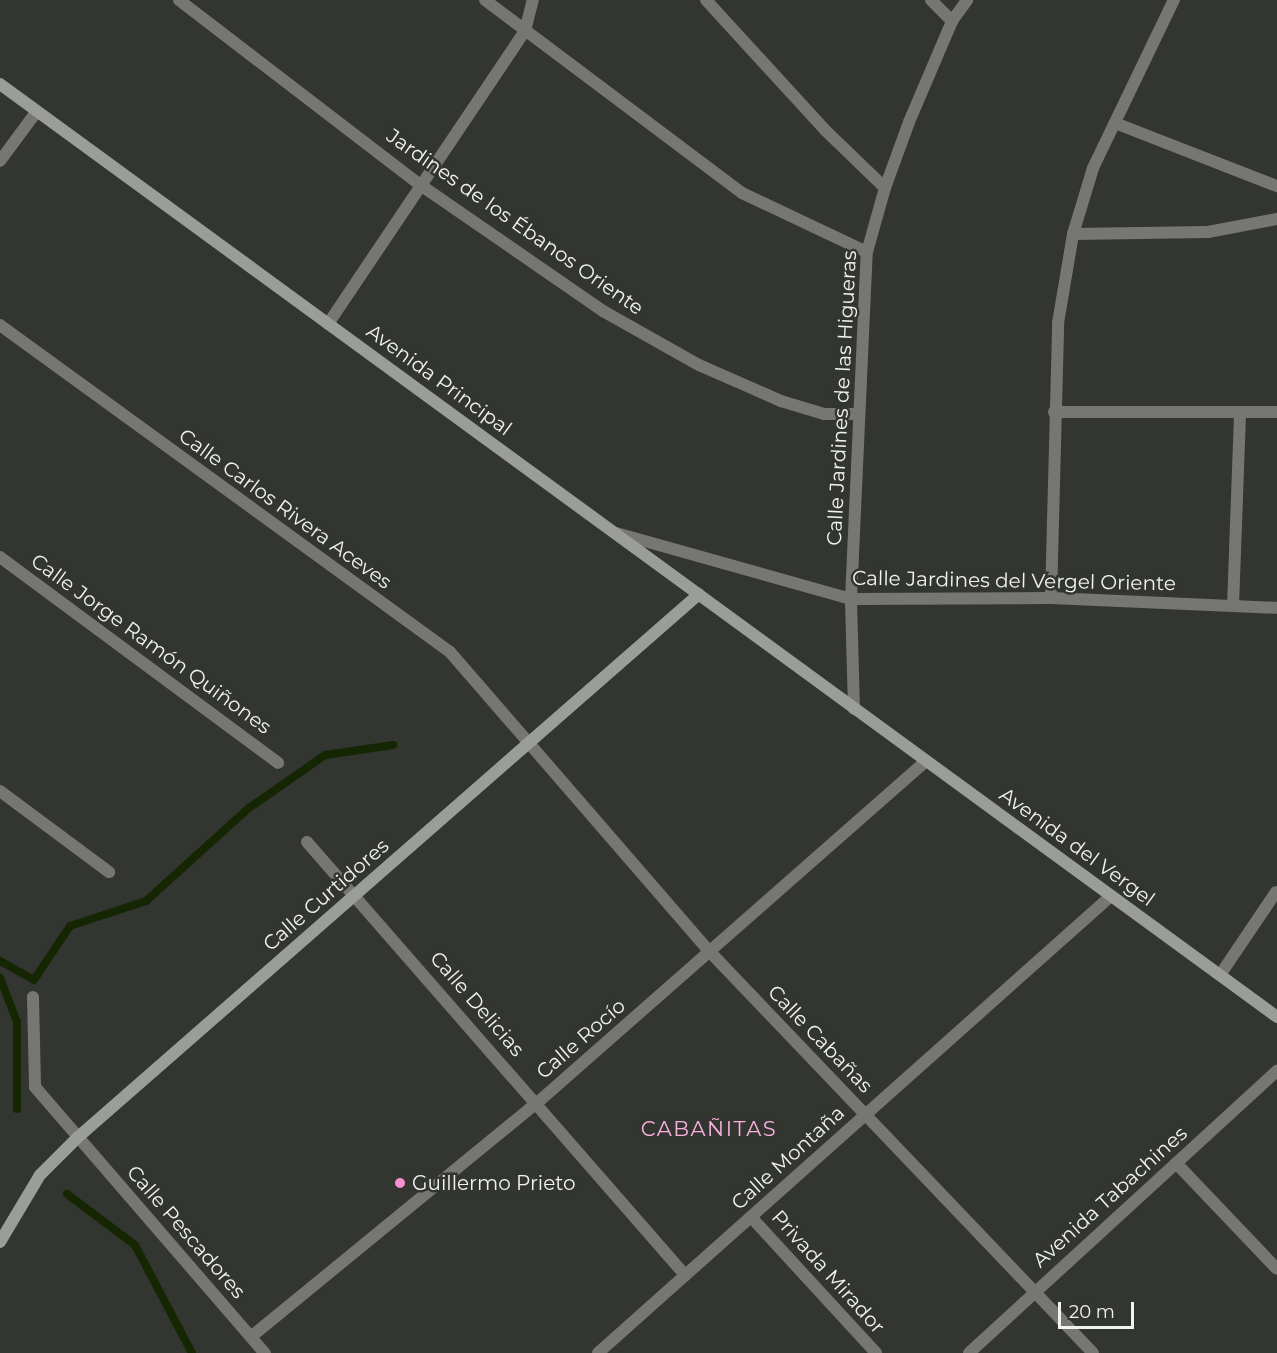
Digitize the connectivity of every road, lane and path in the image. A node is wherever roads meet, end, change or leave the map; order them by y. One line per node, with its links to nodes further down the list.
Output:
1 (179, 0): 14 (street, Jardines de los Ébanos Oriente)
2 (485, 0): 9 (street)
3 (533, 0): 9 (street)
4 (706, 0): 16 (street)
5 (931, 0): 8 (street)
6 (967, 0): 8 (street, Calle Jardines de las Higueras)
7 (1174, 0): 12 (street)
8 (952, 21): 16 (street, Calle Jardines de las Higueras)
9 (525, 31): 14 (street); 19 (street)
10 (0, 84): 11 (street, Avenida Principal)
11 (37, 111): 13 (street); 20 (street, Avenida Principal)
12 (1115, 123): 15 (street); 18 (street)
13 (0, 161)
14 (419, 184): 20 (street); 25 (street, Jardines de los Ébanos Oriente)
15 (1277, 186)
16 (885, 188): 19 (street, Calle Jardines de las Higueras)
17 (1277, 219): 18 (street)
18 (1073, 234): 22 (street)
19 (867, 252): 25 (street, Calle Jardines de las Higueras)
20 (328, 324): 26 (street, Avenida Principal)
21 (0, 326): 34 (street, Calle Carlos Rivera Aceves)
22 (1054, 412): 23 (street); 29 (street)
23 (1240, 412): 24 (street); 31 (street)
24 (1277, 412)
25 (859, 414): 30 (street, Calle Jardines de las Higueras)
26 (615, 533): 28 (street, Avenida Principal); 30 (street, Calle Jardines del Vergel Oriente)
27 (0, 557): 36 (street, Calle Jorge Ramón Quiñones)
28 (699, 594): 33 (street, Avenida Principal); 34 (street, Calle Curtidores)
29 (1052, 598): 30 (street, Calle Jardines del Vergel Oriente); 31 (street, Calle Jardines del Vergel Oriente)
30 (851, 599): 33 (street, Calle Jardines de las Higueras)
31 (1233, 606): 32 (street, Calle Jardines del Vergel Oriente)
32 (1277, 608)
33 (854, 709): 35 (street, Avenida del Vergel)
34 (529, 743): 41 (street, Calle Curtidores); 43 (street, Calle Cabañas)
35 (926, 761): 42 (street, Avenida del Vergel); 43 (street, Calle Rocío)
36 (278, 763)
37 (0, 791): 39 (street)
38 (307, 842): 41 (street, Calle Delicias)
39 (109, 872)
40 (1276, 892): 44 (street)
41 (356, 894): 48 (street, Calle Delicias); 50 (street, Calle Curtidores)
42 (1111, 896): 44 (street, Avenida del Vergel); 49 (street, Calle Montaña)
43 (711, 953): 48 (street, Calle Rocío); 49 (street, Calle Cabañas)
44 (1220, 975): 46 (street, Avenida del Vergel)
45 (33, 997): 50 (street, Calle Pescadores)
46 (1277, 1017)
47 (1277, 1071): 51 (street, Avenida Tabachines)
48 (537, 1103): 55 (street, Calle Delicias); 57 (street, Calle Rocío)
49 (865, 1115): 52 (street, Calle Montaña); 56 (street, Calle Cabañas)
50 (77, 1138): 53 (street, Calle Curtidores); 57 (street, Calle Pescadores)
51 (1176, 1163): 54 (street); 56 (street, Avenida Tabachines)
52 (751, 1216): 55 (street, Calle Montaña); 60 (street, Privada Mirador)
53 (0, 1242)
54 (1277, 1269)
55 (685, 1275): 59 (street, Calle Montaña)
56 (1035, 1292): 61 (street, Avenida Tabachines); 62 (street, Calle Cabañas)
57 (252, 1336): 58 (street, Calle Pescadores)
58 (265, 1353)
59 (598, 1353)
60 (876, 1353)
61 (969, 1353)
62 (1094, 1353)

